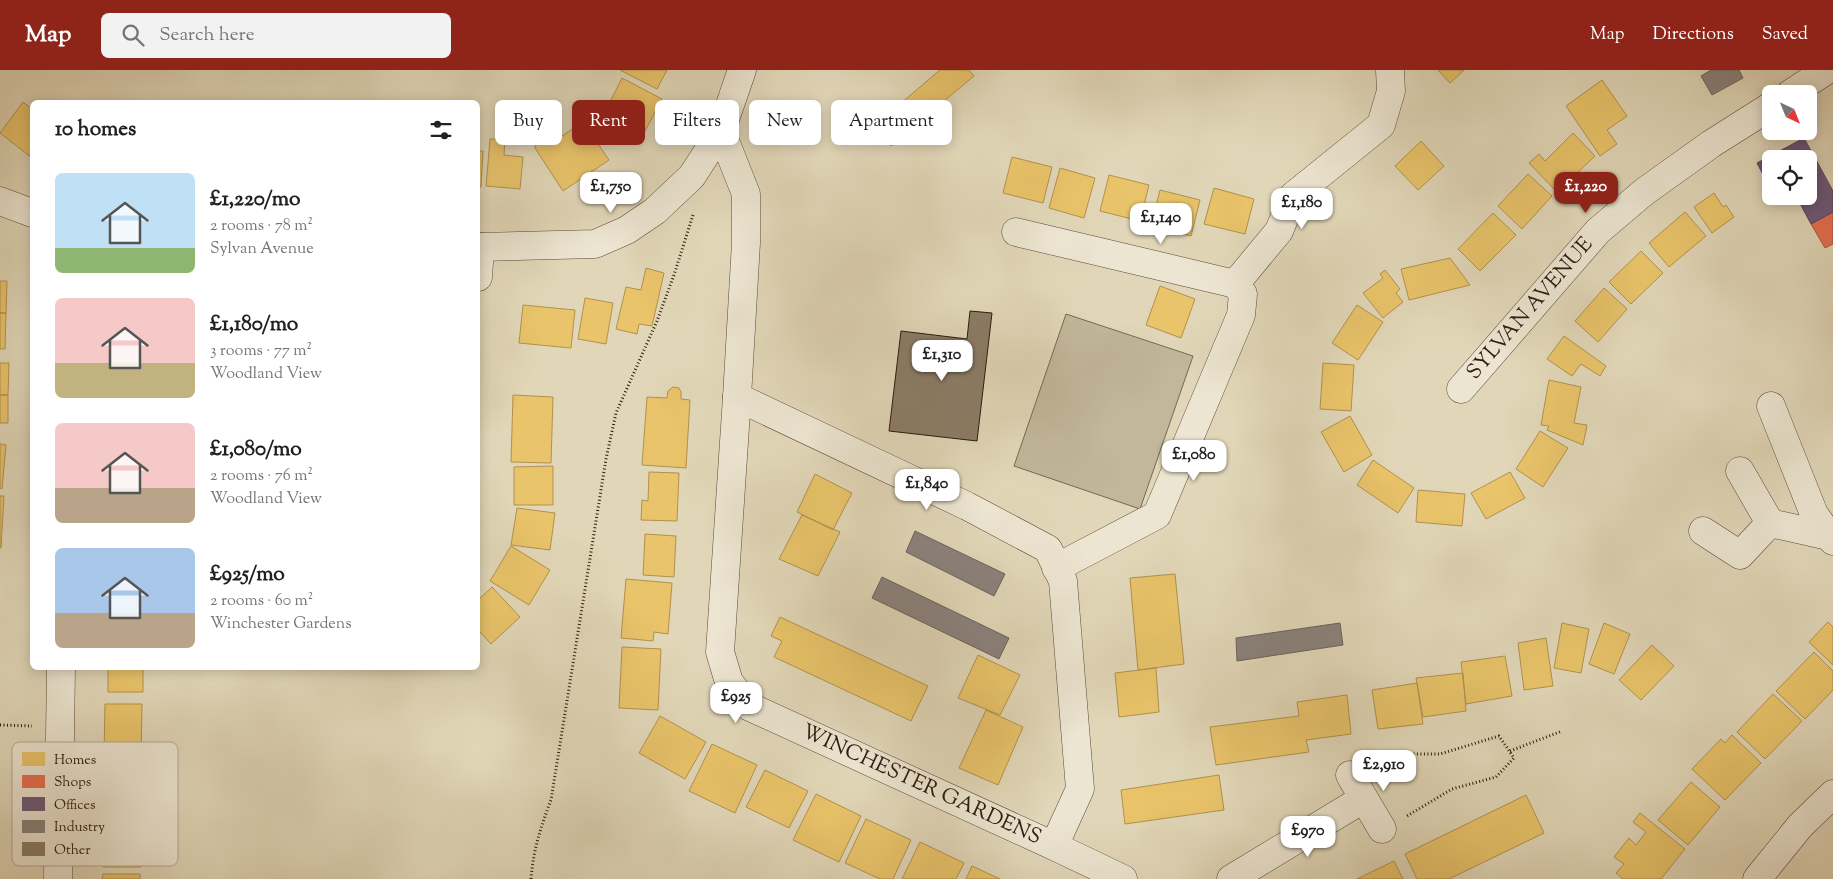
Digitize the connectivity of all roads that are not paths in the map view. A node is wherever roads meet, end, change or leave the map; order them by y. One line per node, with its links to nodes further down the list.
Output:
1 (742, 70): 5 (street)
2 (1390, 70): 13 (street)
3 (1826, 70): 4 (street)
4 (1804, 85)
5 (732, 100)
6 (1762, 112): 14 (street, SYLVAN AVENUE)
7 (712, 145): 12 (street)
8 (727, 145): 15 (street, WINCHESTER GARDENS)
9 (0, 201): 10 (street)
10 (30, 211)
11 (1016, 232): 13 (street)
12 (480, 247)
13 (1235, 284): 21 (street)
14 (1461, 389)
15 (737, 397): 21 (street, WINCHESTER GARDENS); 28 (street, WINCHESTER GARDENS)
16 (1771, 406): 20 (street)
17 (1740, 471): 18 (street)
18 (1770, 523): 19 (street); 20 (street)
19 (1703, 531)
20 (1831, 538)
21 (1056, 568): 28 (street, WINCHESTER GARDENS)
22 (62, 670): 23 (street)
23 (61, 742)
24 (1350, 775): 26 (street)
25 (1833, 794): 33 (street)
26 (1363, 800): 27 (street); 32 (street)
27 (1382, 829)
28 (1054, 846): 31 (street, WINCHESTER GARDENS)
29 (58, 866): 30 (street)
30 (58, 879)
31 (1124, 879)
32 (1231, 879)
33 (1757, 879)

